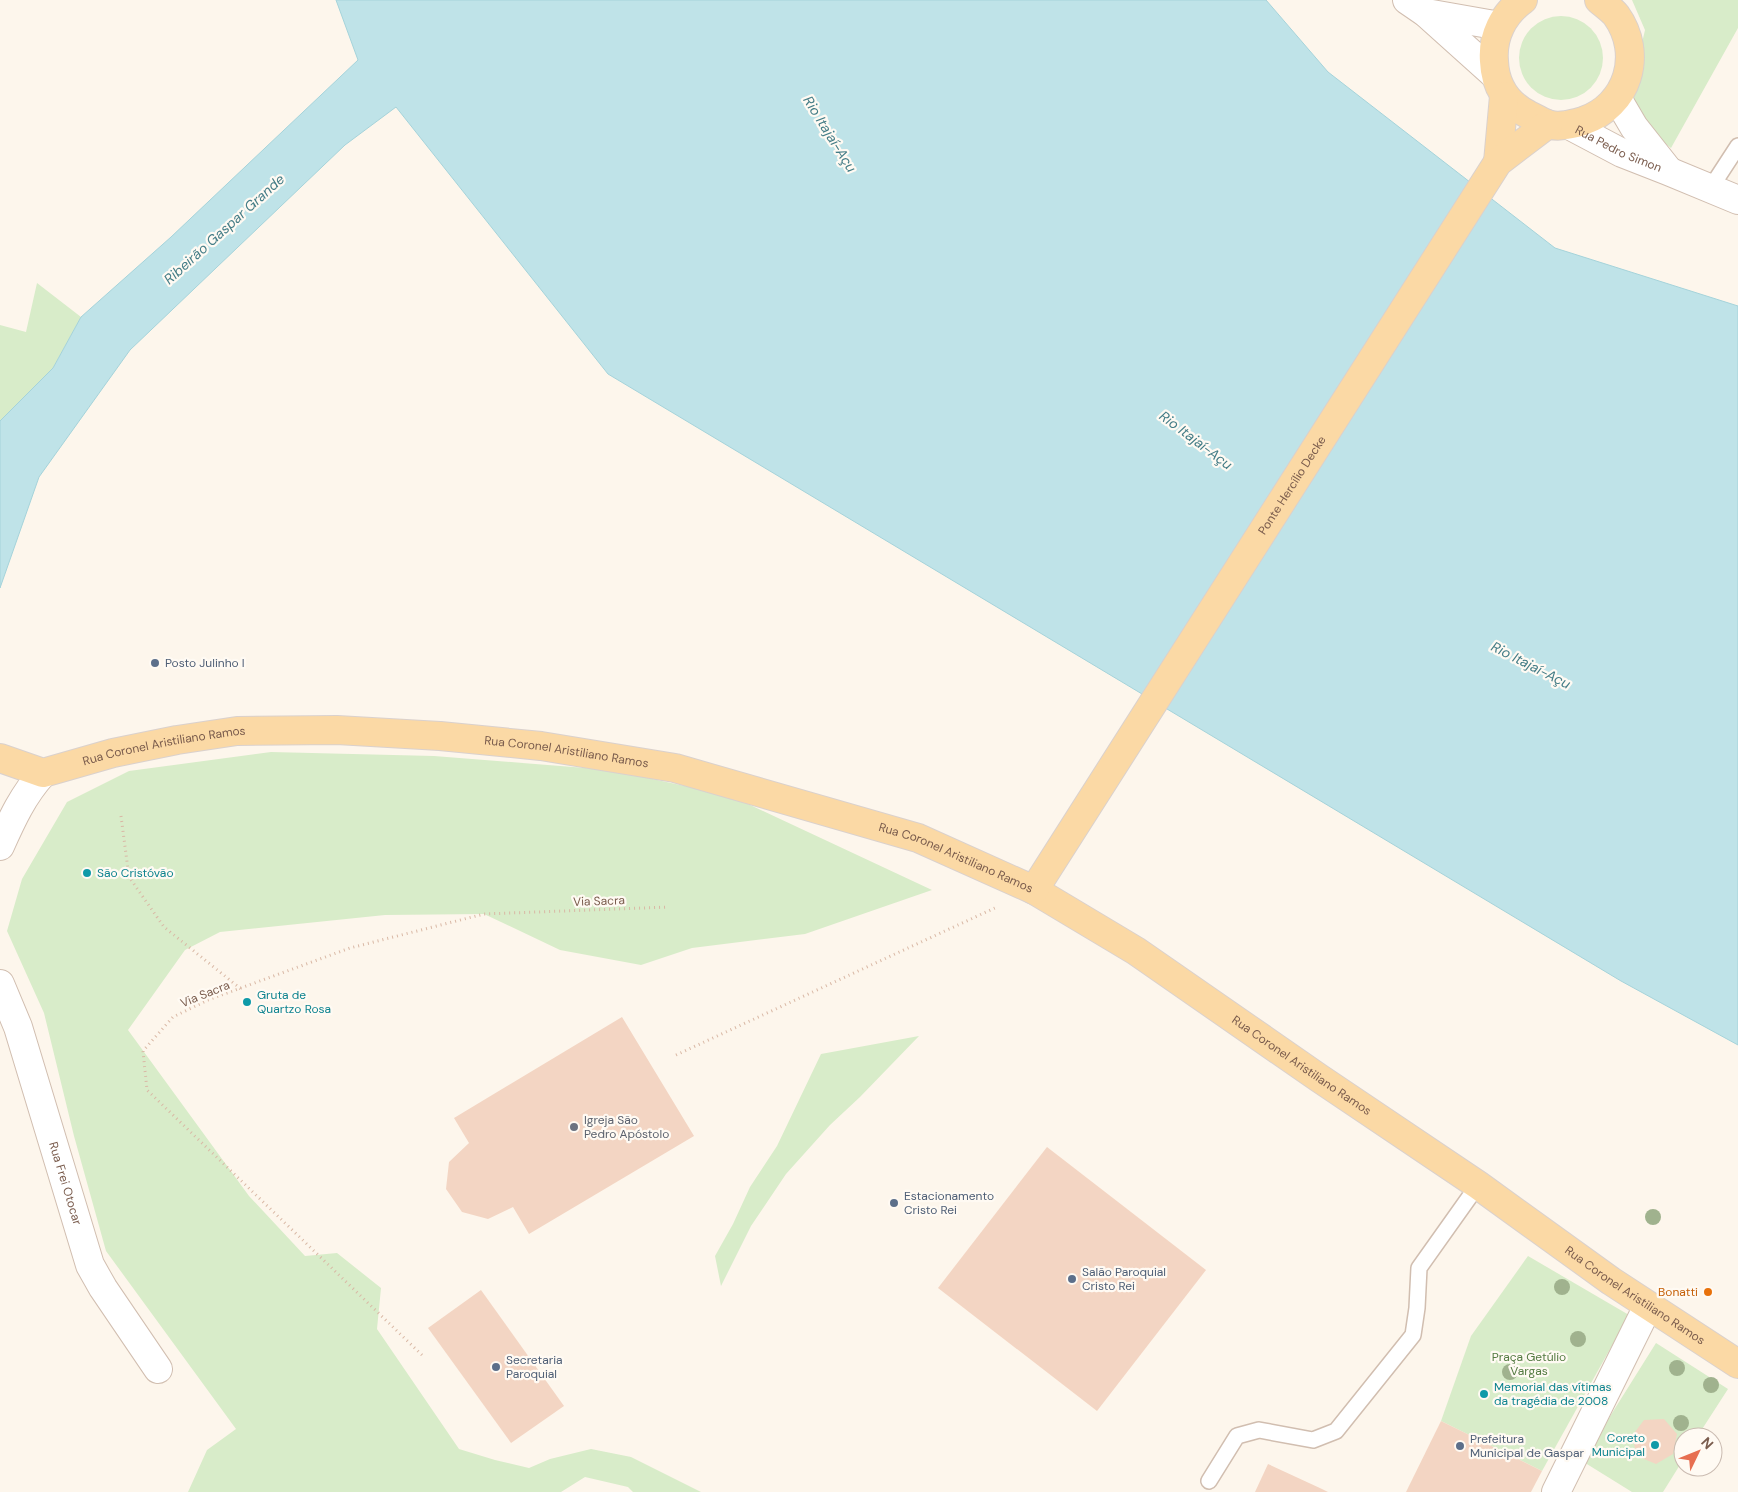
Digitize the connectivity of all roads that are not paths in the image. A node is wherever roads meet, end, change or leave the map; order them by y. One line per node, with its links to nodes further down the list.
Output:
1 (1524, 0): 4 (main road)
2 (1612, 5): 6 (main road)
3 (1416, 6): 4 (street); 5 (street)
4 (1500, 26): 5 (main road)
5 (1499, 85): 7 (main road); 9 (main road)
6 (1617, 98): 7 (main road); 10 (street, Rua Pedro Simon)
7 (1559, 125): 9 (main road); 10 (street, Rua Pedro Simon)
8 (1738, 146): 11 (lane)
9 (1494, 168): 16 (main road, Ponte Hercílio Decke)
10 (1668, 171): 11 (street, Rua Pedro Simon)
11 (1710, 189): 12 (street, Rua Pedro Simon)
12 (1738, 200)
13 (0, 758): 14 (main road)
14 (43, 773): 15 (street); 16 (main road, Rua Coronel Aristiliano Ramos)
15 (0, 846)
16 (1034, 890): 18 (main road, Rua Coronel Aristiliano Ramos)
17 (0, 984): 21 (street, Rua Frei Otocar)
18 (1478, 1185): 19 (main road, Rua Coronel Aristiliano Ramos); 22 (lane)
19 (1648, 1306): 20 (main road, Rua Coronel Aristiliano Ramos); 23 (street)
20 (1738, 1364)
21 (158, 1369)
22 (1209, 1481)
23 (1556, 1492)

